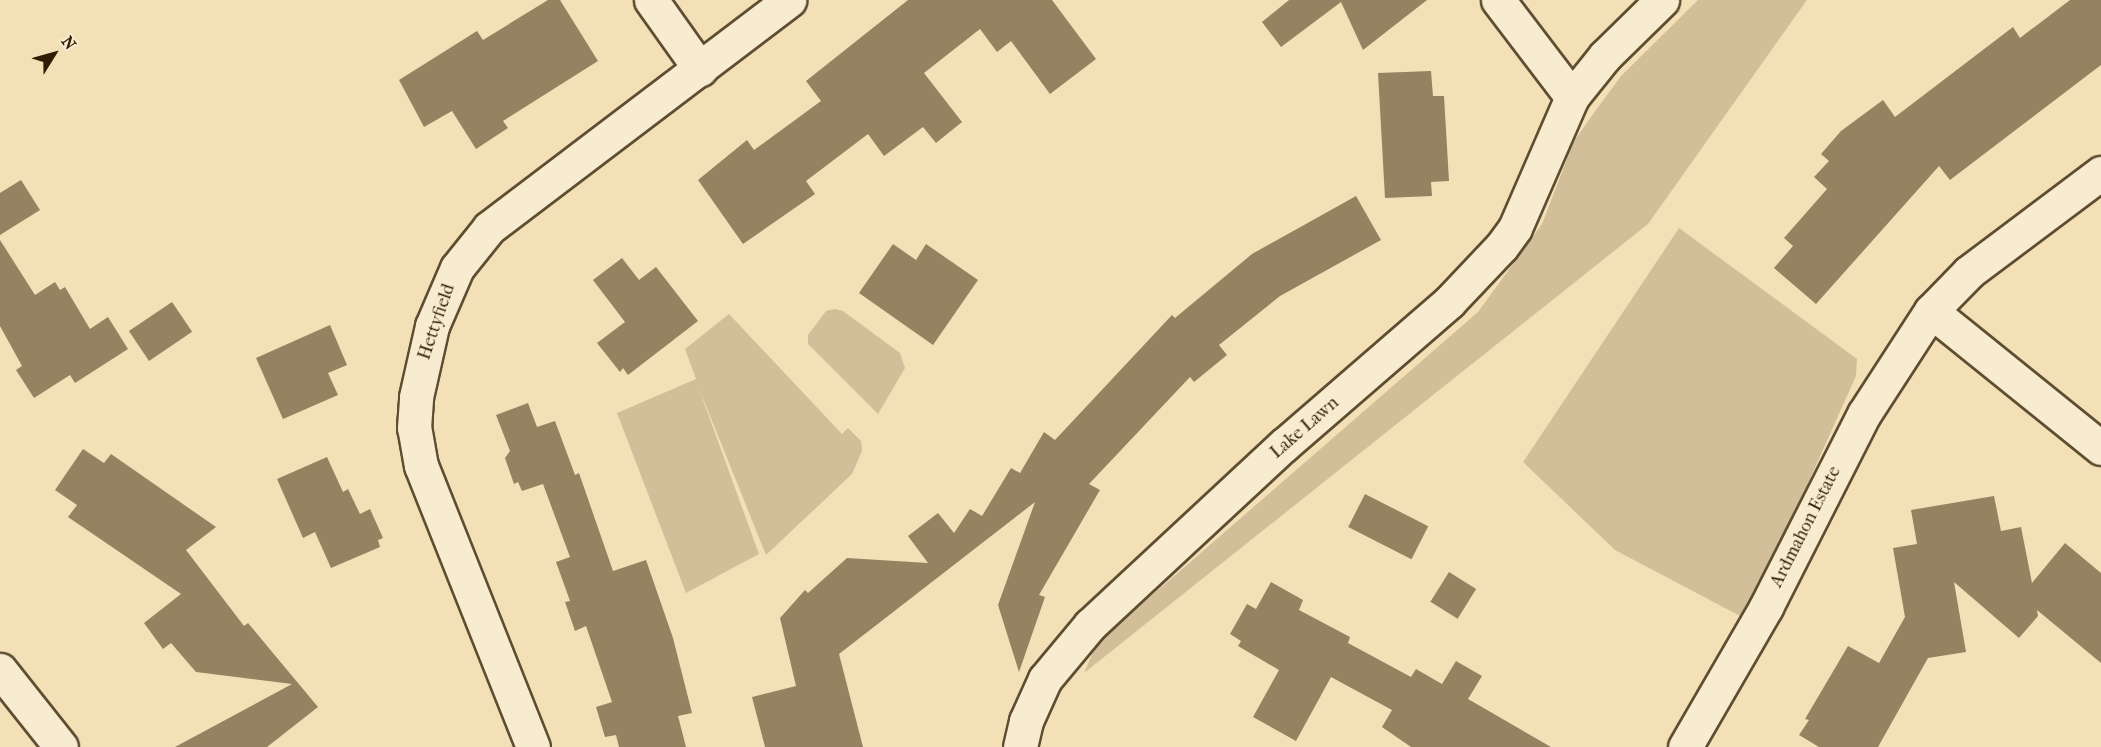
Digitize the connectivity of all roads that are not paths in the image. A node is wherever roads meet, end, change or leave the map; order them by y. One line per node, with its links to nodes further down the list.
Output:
1 (651, 0): 5 (street)
2 (789, 0): 5 (street, Hettyfield)
3 (1498, 0): 6 (street)
4 (1662, 0): 6 (street, Lake Lawn)
5 (700, 69): 12 (street, Hettyfield)
6 (1572, 97): 13 (street, Lake Lawn)
7 (2101, 173): 8 (street, Ardmahon Estate)
8 (1931, 311): 9 (street); 14 (street, Ardmahon Estate)
9 (2101, 448)
10 (0, 670): 11 (street)
11 (61, 747)
12 (534, 747)
13 (1020, 747)
14 (1685, 747)

